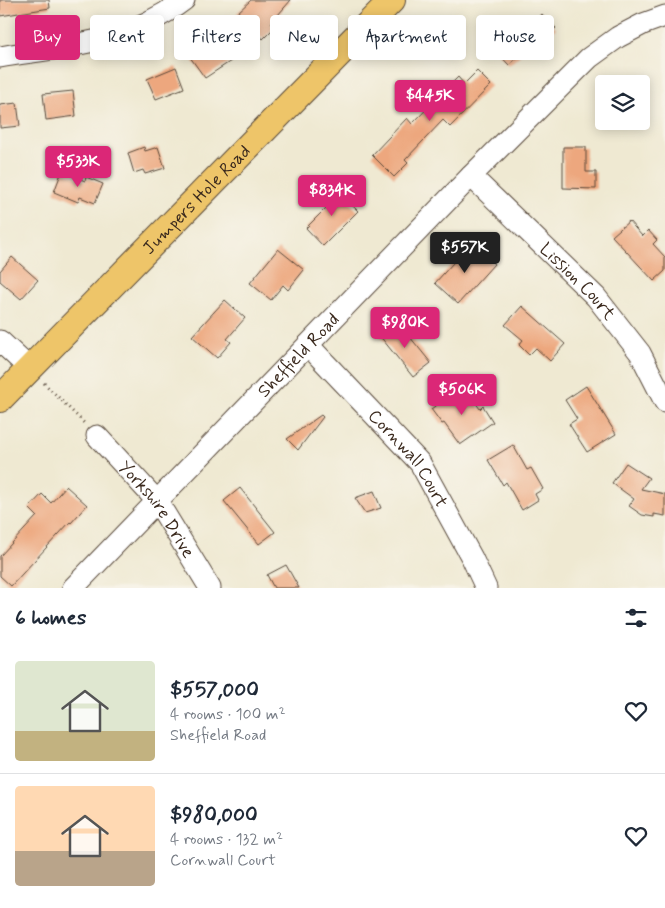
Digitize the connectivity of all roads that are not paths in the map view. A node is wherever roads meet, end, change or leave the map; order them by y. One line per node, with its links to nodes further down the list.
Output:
1 (184, 0): 4 (street)
2 (392, 0): 8 (main road, Jumpers Hole Road)
3 (665, 16): 5 (street, Sheffield Road)
4 (0, 57)
5 (471, 176): 7 (street, Sheffield Road); 10 (street, Lission Court)
6 (0, 341): 8 (street)
7 (308, 345): 12 (street, Sheffield Road); 15 (street, Cornwall Court)
8 (30, 369): 9 (main road, Jumpers Hole Road)
9 (0, 399)
10 (665, 402)
11 (97, 436): 12 (street, Yorkshire Drive)
12 (157, 501): 13 (street, Sheffield Road); 14 (street, Yorkshire Drive)
13 (73, 588)
14 (210, 588)
15 (486, 588)

